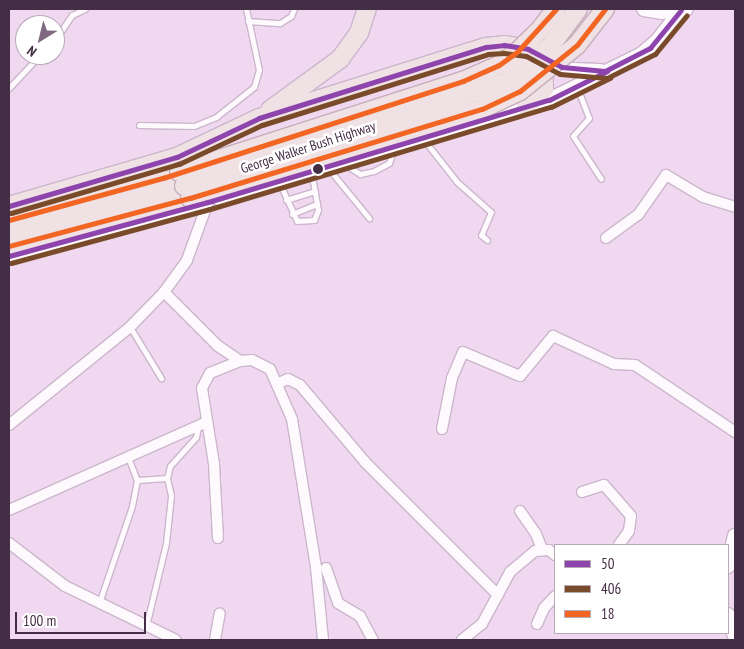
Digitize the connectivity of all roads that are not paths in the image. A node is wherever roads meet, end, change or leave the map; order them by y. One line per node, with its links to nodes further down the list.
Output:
1 (85, 9): 11 (lane)
2 (246, 9): 10 (lane)
3 (294, 9): 10 (lane)
4 (367, 9): 19 (highway)
5 (556, 9): 26 (highway, George Walker Bush Highway, bridge)
6 (578, 9): 26 (highway, George Walker Bush Highway, bridge)
7 (605, 9): 26 (highway, bridge)
8 (644, 9): 9 (street); 12 (street)
9 (684, 9): 12 (street, George Walker Bush Highway)
10 (248, 21): 20 (lane)
11 (65, 25)
12 (658, 40): 15 (street, George Walker Bush Highway)
13 (543, 58): 15 (street); 18 (highway); 19 (highway)
14 (31, 65): 17 (lane)
15 (605, 72): 16 (street, George Walker Bush Highway)
16 (576, 85): 18 (street, George Walker Bush Highway); 24 (lane)
17 (9, 88)
18 (526, 106): 21 (street, George Walker Bush Highway)
19 (259, 118): 31 (highway)
20 (138, 125)
21 (422, 137): 22 (street, George Walker Bush Highway); 38 (lane)
22 (326, 166): 23 (street, George Walker Bush Highway); 34 (lane)
23 (310, 171): 25 (street, George Walker Bush Highway); 27 (lane)
24 (600, 179)
25 (278, 180): 28 (lane); 29 (street, George Walker Bush Highway)
26 (184, 185): 35 (highway, George Walker Bush Highway); 36 (highway, George Walker Bush Highway); 39 (highway)
27 (315, 191): 28 (lane); 30 (lane)
28 (286, 200): 33 (lane)
29 (208, 202): 40 (street, George Walker Bush Highway); 41 (street)
30 (317, 204): 33 (lane); 33 (lane)
31 (9, 206)
32 (735, 207): 37 (street)
33 (292, 214)
34 (369, 218)
35 (9, 220)
36 (9, 232)
37 (606, 238)
38 (487, 240)
39 (9, 246)
40 (9, 256)
41 (164, 292): 42 (street); 43 (street)
42 (130, 327): 44 (lane); 47 (street)
43 (240, 361): 45 (street); 46 (street)
44 (161, 378)
45 (279, 383): 64 (street); 74 (street)
46 (203, 423): 50 (street); 51 (lane); 57 (street)
47 (9, 425)
48 (442, 429): 49 (street)
49 (735, 432)
50 (128, 455): 52 (lane); 54 (street)
51 (167, 478): 52 (lane); 70 (lane)
52 (137, 480): 66 (lane)
53 (582, 492): 59 (street)
54 (9, 510)
55 (520, 511): 60 (street)
56 (735, 536): 62 (street)
57 (218, 538)
58 (9, 543): 66 (street)
59 (620, 544)
60 (542, 549): 61 (street); 64 (street)
61 (554, 555)
62 (729, 562)
63 (326, 568): 75 (street)
64 (498, 595): 76 (street)
65 (554, 597): 69 (street)
66 (99, 603): 70 (street)
67 (220, 613): 73 (street)
68 (731, 618): 71 (street)
69 (537, 624)
70 (146, 626): 72 (street)
71 (735, 637)
72 (176, 640)
73 (215, 640)
74 (324, 640)
75 (373, 640)
76 (462, 640)

